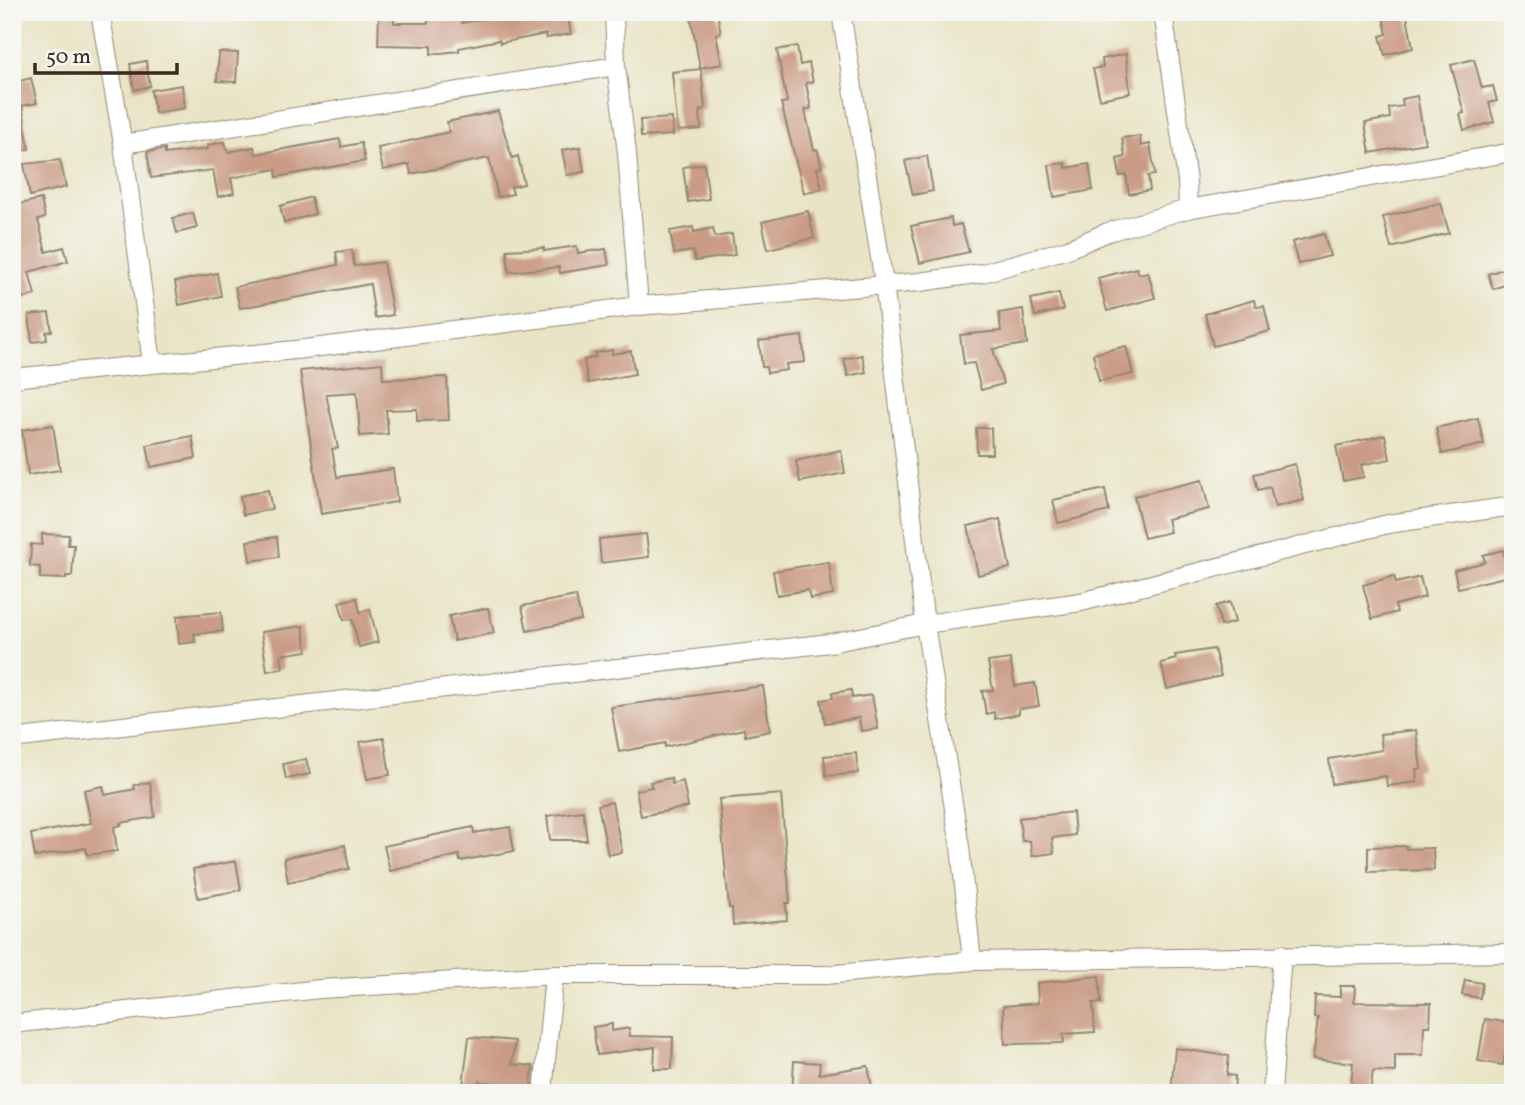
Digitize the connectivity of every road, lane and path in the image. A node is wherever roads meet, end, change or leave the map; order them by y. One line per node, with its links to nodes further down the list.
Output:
1 (100, 12): 6 (street)
2 (614, 12): 5 (street)
3 (841, 12): 9 (street)
4 (1163, 12): 8 (street)
5 (616, 66): 6 (street); 10 (street)
6 (123, 144): 11 (street)
7 (1513, 152): 8 (street)
8 (1188, 209): 9 (street)
9 (884, 284): 10 (street); 14 (street)
10 (639, 306): 11 (street)
11 (152, 363): 12 (street)
12 (12, 378)
13 (1513, 506): 14 (street)
14 (925, 624): 15 (street); 18 (street)
15 (12, 739)
16 (1513, 953): 17 (street)
17 (1282, 954): 18 (street); 22 (street)
18 (972, 961): 19 (street)
19 (554, 975): 20 (street); 21 (street)
20 (13, 1019)
21 (542, 1093)
22 (1272, 1093)

